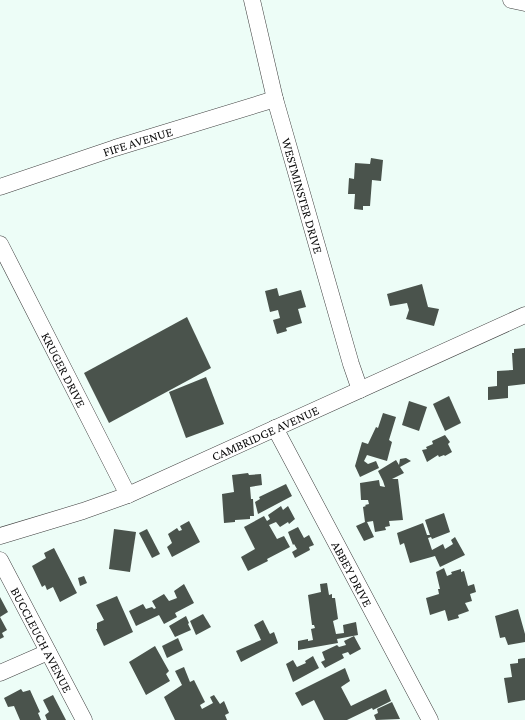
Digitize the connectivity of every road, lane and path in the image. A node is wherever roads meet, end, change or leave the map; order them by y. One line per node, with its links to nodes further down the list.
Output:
1 (252, 0): 4 (street, WESTMINSTER DRIVE)
2 (511, 0): 3 (street)
3 (525, 2)
4 (275, 99): 5 (street, FIFE AVENUE); 8 (street, WESTMINSTER DRIVE)
5 (0, 187)
6 (0, 244): 10 (street, KRUGER DRIVE)
7 (525, 315): 8 (street, CAMBRIDGE AVENUE)
8 (360, 390): 9 (street, CAMBRIDGE AVENUE)
9 (275, 428): 10 (street, CAMBRIDGE AVENUE); 16 (street, ABBEY DRIVE)
10 (128, 495): 11 (street, CAMBRIDGE AVENUE)
11 (0, 536)
12 (0, 560): 13 (street, BUCCLEUCH AVENUE)
13 (48, 652): 14 (street); 15 (street, BUCCLEUCH AVENUE)
14 (0, 673)
15 (84, 720)
16 (430, 720)

